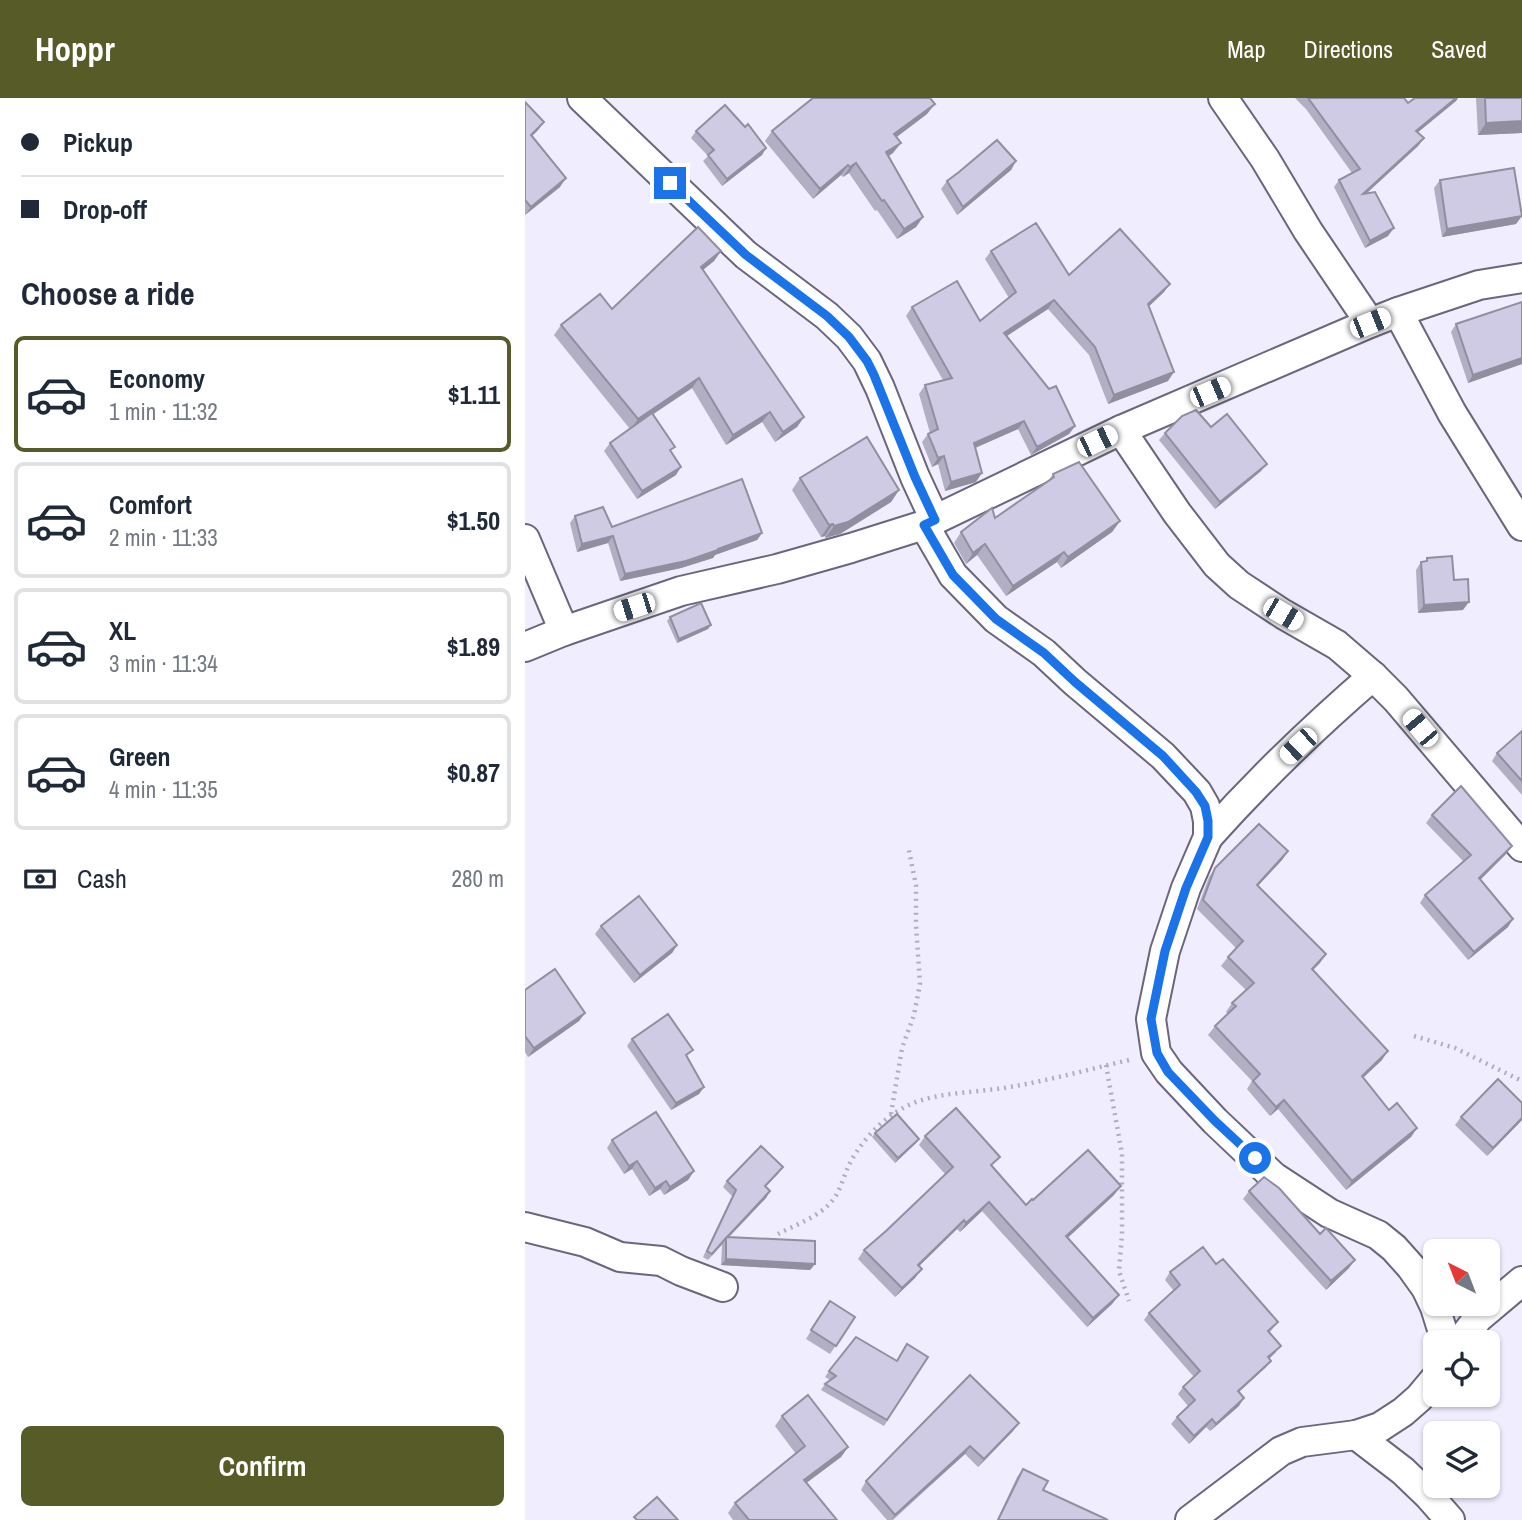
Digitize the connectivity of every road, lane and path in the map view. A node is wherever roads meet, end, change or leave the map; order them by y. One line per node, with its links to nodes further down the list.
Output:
1 (582, 98): 7 (street)
2 (1223, 98): 5 (street)
3 (1522, 278): 4 (street)
4 (1398, 312): 5 (street); 8 (street)
5 (1370, 323): 6 (street)
6 (1121, 430): 7 (street); 12 (street)
7 (929, 522): 10 (street); 13 (street)
8 (1522, 526)
9 (525, 539): 10 (street)
10 (564, 631): 11 (street)
11 (525, 646)
12 (1373, 676): 13 (street); 15 (street)
13 (1208, 837): 17 (street)
14 (908, 845): 20 (path)
15 (1522, 847)
16 (1414, 1036): 19 (path)
17 (1157, 1053): 18 (path); 26 (street)
18 (1106, 1065): 20 (path); 25 (path)
19 (1522, 1081)
20 (891, 1115): 22 (path)
21 (525, 1227): 24 (street)
22 (778, 1234)
23 (1522, 1282): 27 (street)
24 (723, 1287)
25 (1129, 1301)
26 (1442, 1330)
27 (1469, 1330)
28 (1423, 1393): 29 (street)
29 (1356, 1435): 30 (street); 31 (street)
30 (1190, 1520)
31 (1450, 1520)

